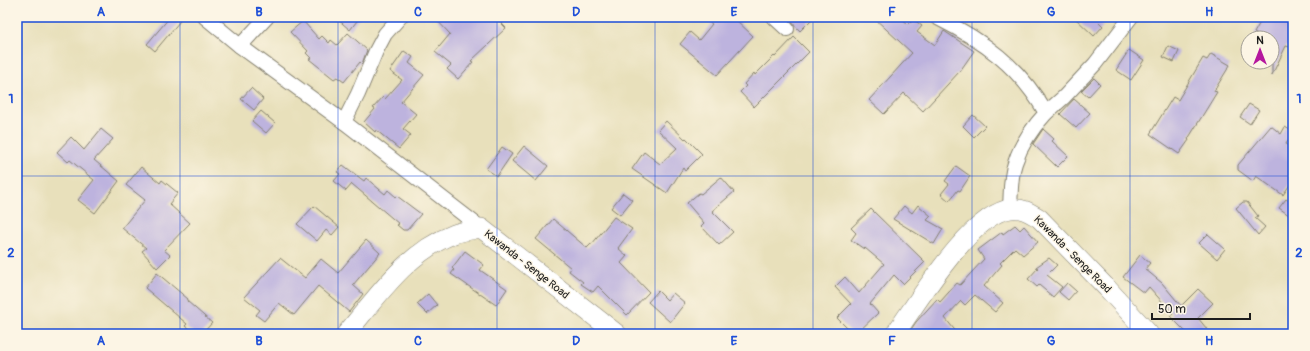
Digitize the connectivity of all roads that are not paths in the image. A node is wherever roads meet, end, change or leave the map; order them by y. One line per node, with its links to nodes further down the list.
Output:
1 (206, 17): 8 (street)
2 (267, 17): 8 (street)
3 (400, 17): 10 (street)
4 (774, 17): 7 (street)
5 (936, 17): 9 (street)
6 (1131, 17): 9 (street)
7 (787, 29)
8 (240, 46): 10 (street)
9 (1046, 113): 11 (street)
10 (344, 122): 12 (street)
11 (1010, 209): 15 (street); 16 (street, Kawanda - Senge Road)
12 (481, 228): 13 (street, Kawanda - Senge Road); 14 (street, Kawanda - Senge Road)
13 (346, 334)
14 (617, 334)
15 (895, 334)
16 (1149, 334)

